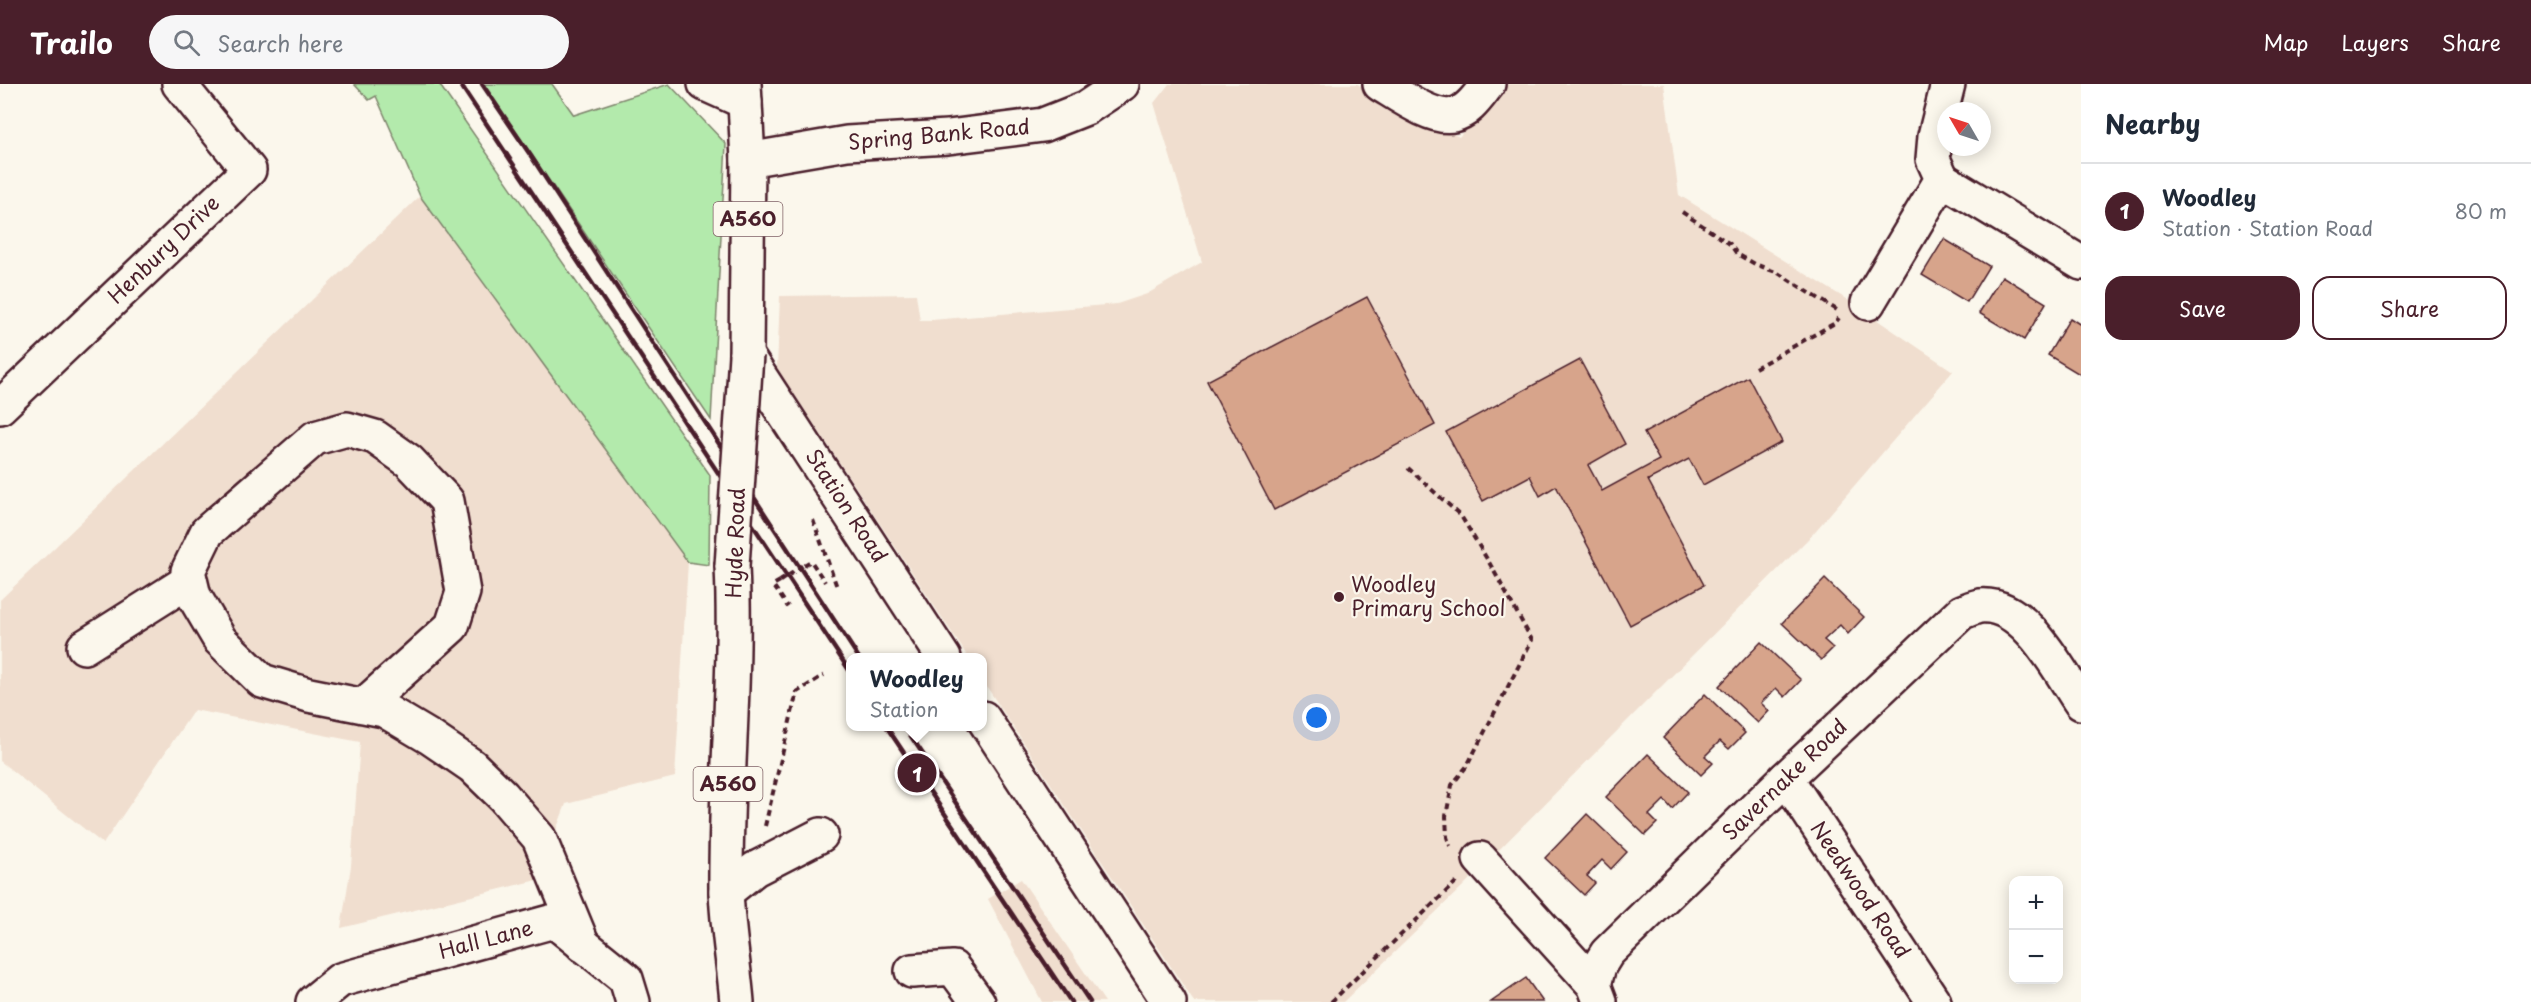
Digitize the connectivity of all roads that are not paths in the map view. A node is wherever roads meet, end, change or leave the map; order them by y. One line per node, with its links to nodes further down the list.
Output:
1 (179, 84): 13 (street, Henbury Drive)
2 (705, 84): 7 (street)
3 (1122, 84): 8 (street, Spring Bank Road)
4 (1380, 84): 5 (street)
5 (1488, 84)
6 (1948, 84): 9 (street)
7 (744, 93): 8 (street, Hyde Road / A560)
8 (747, 160): 12 (street, Hyde Road / A560)
9 (1942, 179): 10 (street); 11 (street)
10 (2081, 263)
11 (1869, 303)
12 (746, 355): 16 (street, Station Road); 23 (street, Hyde Road / A560, bridge)
13 (0, 407)
14 (190, 580): 15 (street); 18 (street); 18 (street)
15 (84, 647)
16 (941, 653)
17 (2081, 703): 20 (street, Savernake Road)
18 (363, 706): 24 (street)
19 (987, 724): 31 (street)
20 (1786, 778): 26 (street, Savernake Road); 32 (street, Needwood Road)
21 (821, 835): 23 (street)
22 (1473, 866): 26 (street)
23 (726, 892): 29 (street, Hyde Road / A560)
24 (583, 945): 27 (street, Hall Lane); 28 (street, Hall Lane)
25 (912, 971): 30 (street)
26 (1598, 993)
27 (313, 1002)
28 (633, 1002)
29 (737, 1002)
30 (978, 1002)
31 (1169, 1002)
32 (1934, 1002)

